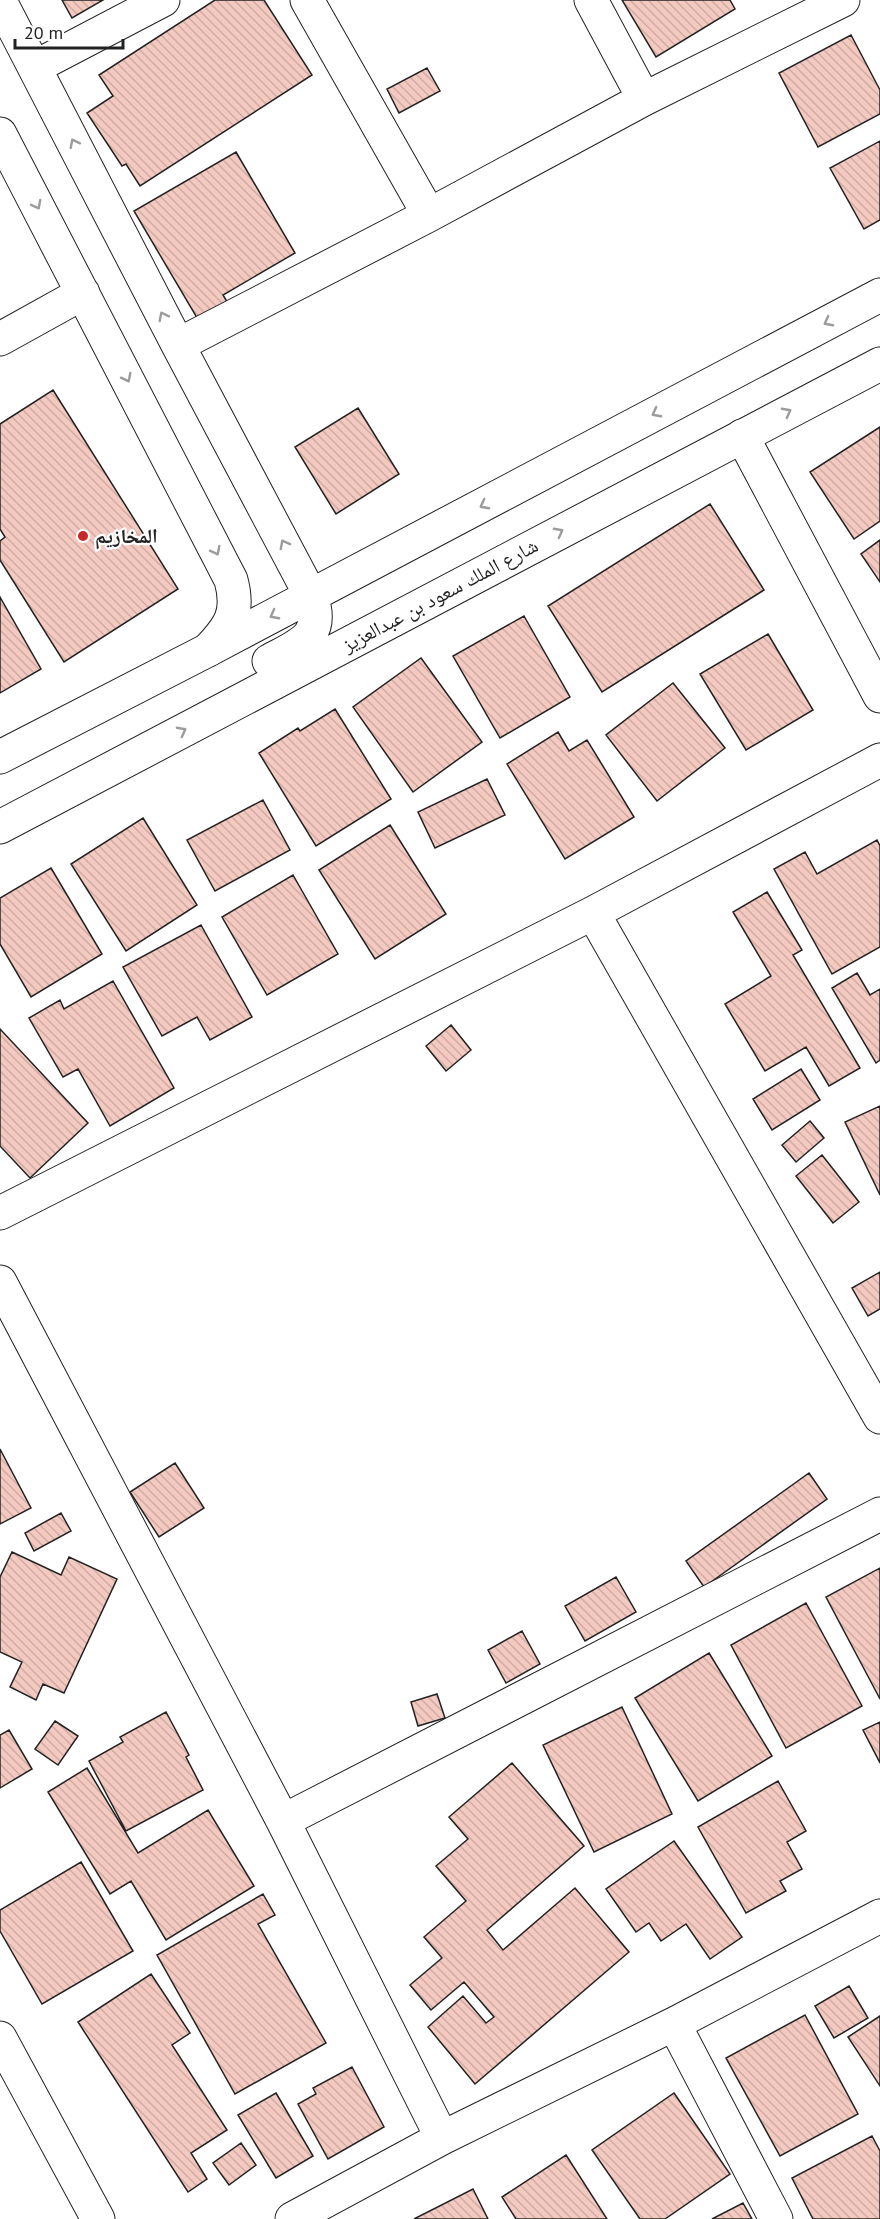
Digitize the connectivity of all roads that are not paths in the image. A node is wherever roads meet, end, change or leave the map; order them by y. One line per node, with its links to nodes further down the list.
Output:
1 (163, 0): 6 (street)
2 (307, 0): 9 (street)
3 (591, 0): 7 (street)
4 (843, 0): 7 (street)
5 (0, 1): 6 (street)
6 (35, 67): 13 (street, one-way to 6)
7 (644, 99): 9 (street)
8 (0, 134): 10 (street, one-way to 10)
9 (429, 215): 13 (street)
10 (83, 293): 12 (street); 17 (street, one-way to 17)
11 (880, 295): 16 (street, one-way to 16)
12 (0, 339)
13 (178, 345): 16 (street, one-way to 13)
14 (880, 364): 15 (street, شارع الملك سعود بن عبدالعزيز, one-way to 14)
15 (742, 436): 18 (street); 21 (street, شارع الملك سعود بن عبدالعزيز, one-way to 15)
16 (311, 596): 17 (street, one-way to 17); 21 (street)
17 (208, 650): 19 (street)
18 (880, 696)
19 (0, 758)
20 (880, 760): 23 (street)
21 (67, 792): 22 (street, شارع الملك سعود بن عبدالعزيز)
22 (0, 827)
23 (593, 914): 24 (street); 26 (street)
24 (0, 1213)
25 (0, 1282): 28 (street)
26 (880, 1417)
27 (880, 1514): 28 (street)
28 (283, 1821): 32 (street)
29 (880, 1916): 30 (street)
30 (674, 2024): 32 (street); 35 (street)
31 (0, 2038): 33 (street)
32 (442, 2138): 34 (street)
33 (98, 2219)
34 (292, 2219)
35 (776, 2219)

